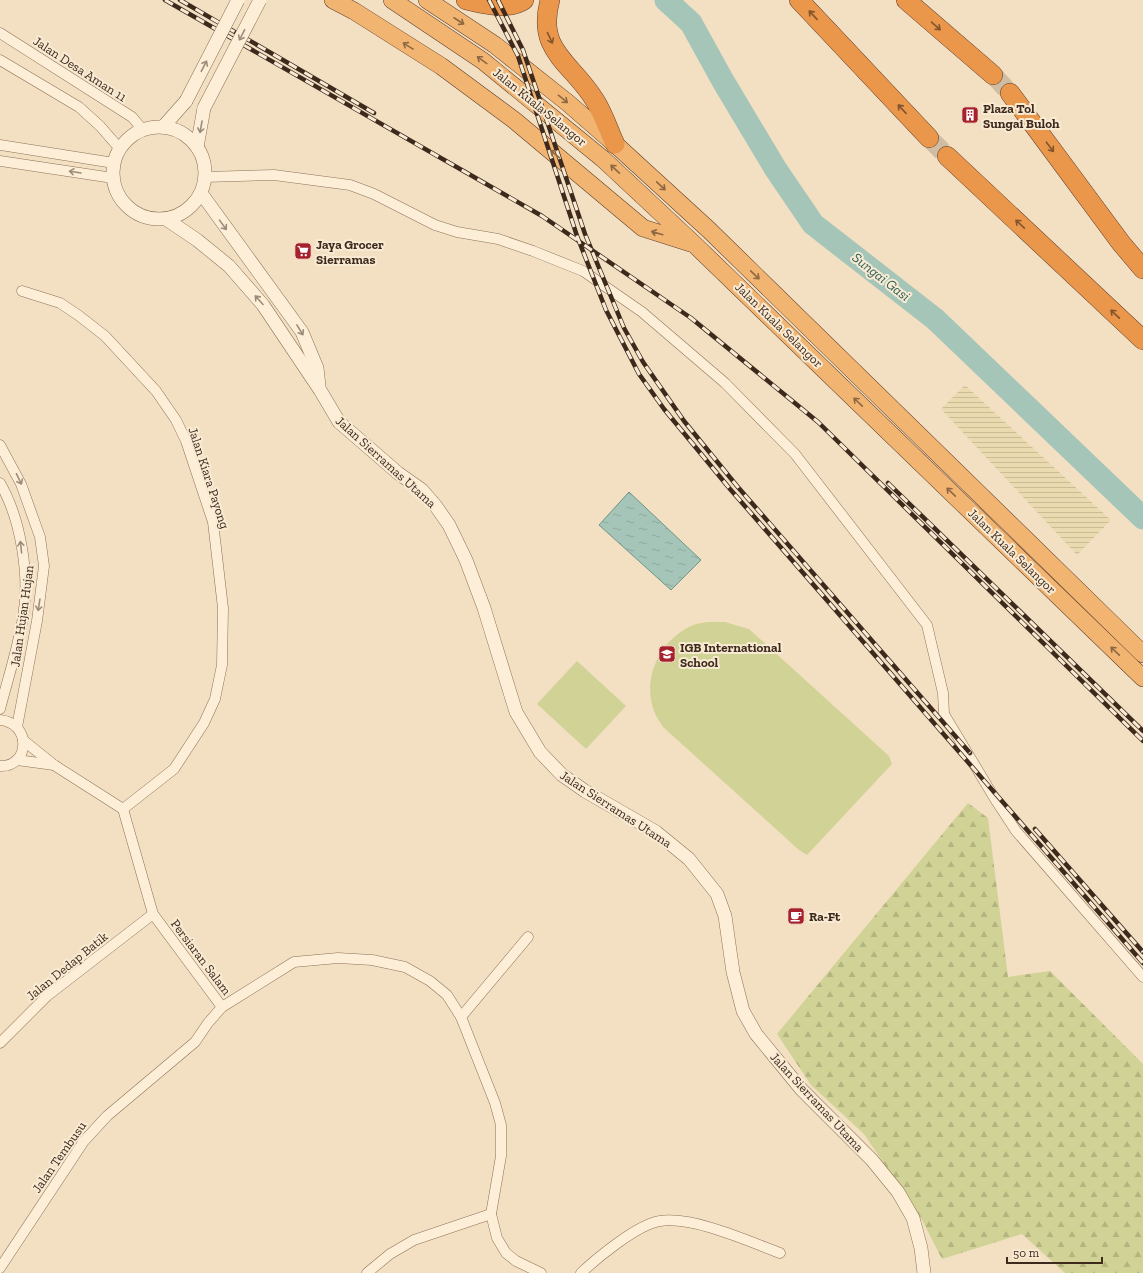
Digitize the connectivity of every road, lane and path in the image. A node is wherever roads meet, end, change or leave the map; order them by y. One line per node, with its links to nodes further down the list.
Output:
1 (238, 0): 15 (street, one-way to 1, bridge)
2 (260, 0): 20 (street, one-way to 20, bridge)
3 (333, 0): 30 (highway, one-way to 3)
4 (392, 0): 30 (highway, Jalan Kuala Selangor, one-way to 4)
5 (427, 0): 18 (highway, Jalan Kuala Selangor, one-way to 18)
6 (466, 0): 7 (highway)
7 (524, 0)
8 (550, 0): 18 (highway, one-way to 18)
9 (799, 0): 17 (highway, one-way to 9)
10 (906, 0): 13 (highway, one-way to 13)
11 (0, 33): 16 (street, Jalan Desa Aman 11)
12 (0, 60): 21 (street)
13 (993, 75)
14 (1010, 93): 29 (highway, one-way to 29)
15 (163, 127): 16 (street); 20 (street)
16 (143, 130): 21 (street)
17 (929, 138)
18 (615, 144): 38 (highway, Jalan Kuala Selangor, one-way to 38)
19 (0, 145): 24 (street)
20 (197, 147): 25 (street)
21 (120, 149): 24 (street)
22 (947, 156): 34 (highway, one-way to 22)
23 (0, 161): 26 (street, one-way to 23)
24 (114, 163): 26 (street)
25 (205, 177): 27 (street); 50 (street)
26 (113, 178): 28 (street)
27 (201, 193): 28 (street); 35 (street, Jalan Sierramas Utama, one-way to 35)
28 (166, 219): 35 (street, Jalan Sierramas Utama, one-way to 28)
29 (1121, 243): 31 (highway); 32 (highway)
30 (694, 244): 39 (highway, Jalan Kuala Selangor, one-way to 30)
31 (1143, 269)
32 (1143, 278)
33 (22, 291): 47 (street, Jalan Kiara Payong)
34 (1143, 340)
35 (320, 390): 60 (street, Jalan Sierramas Utama)
36 (0, 445): 42 (street, Jalan Hujan Hujan, one-way to 42)
37 (0, 483): 40 (street, Jalan Hujan Hujan, one-way to 37)
38 (1143, 654)
39 (1143, 678)
40 (0, 709)
41 (0, 720): 42 (street)
42 (17, 727): 43 (street)
43 (23, 740): 44 (street); 45 (street)
44 (16, 760): 45 (street); 46 (street)
45 (54, 765): 47 (street)
46 (0, 766)
47 (123, 809): 48 (street, Persiaran Salam)
48 (153, 914): 51 (street, Persiaran Salam); 53 (street, Jalan Dedap Batik)
49 (528, 937): 52 (street)
50 (1143, 977)
51 (222, 1007): 52 (street, Persiaran Salam); 56 (street, Jalan Tembusu)
52 (461, 1017): 54 (street, Persiaran Salam)
53 (0, 1043)
54 (491, 1214): 57 (street); 58 (street, Persiaran Salam)
55 (780, 1253): 59 (street)
56 (0, 1268)
57 (367, 1273)
58 (541, 1273)
59 (581, 1273)
60 (924, 1273)

